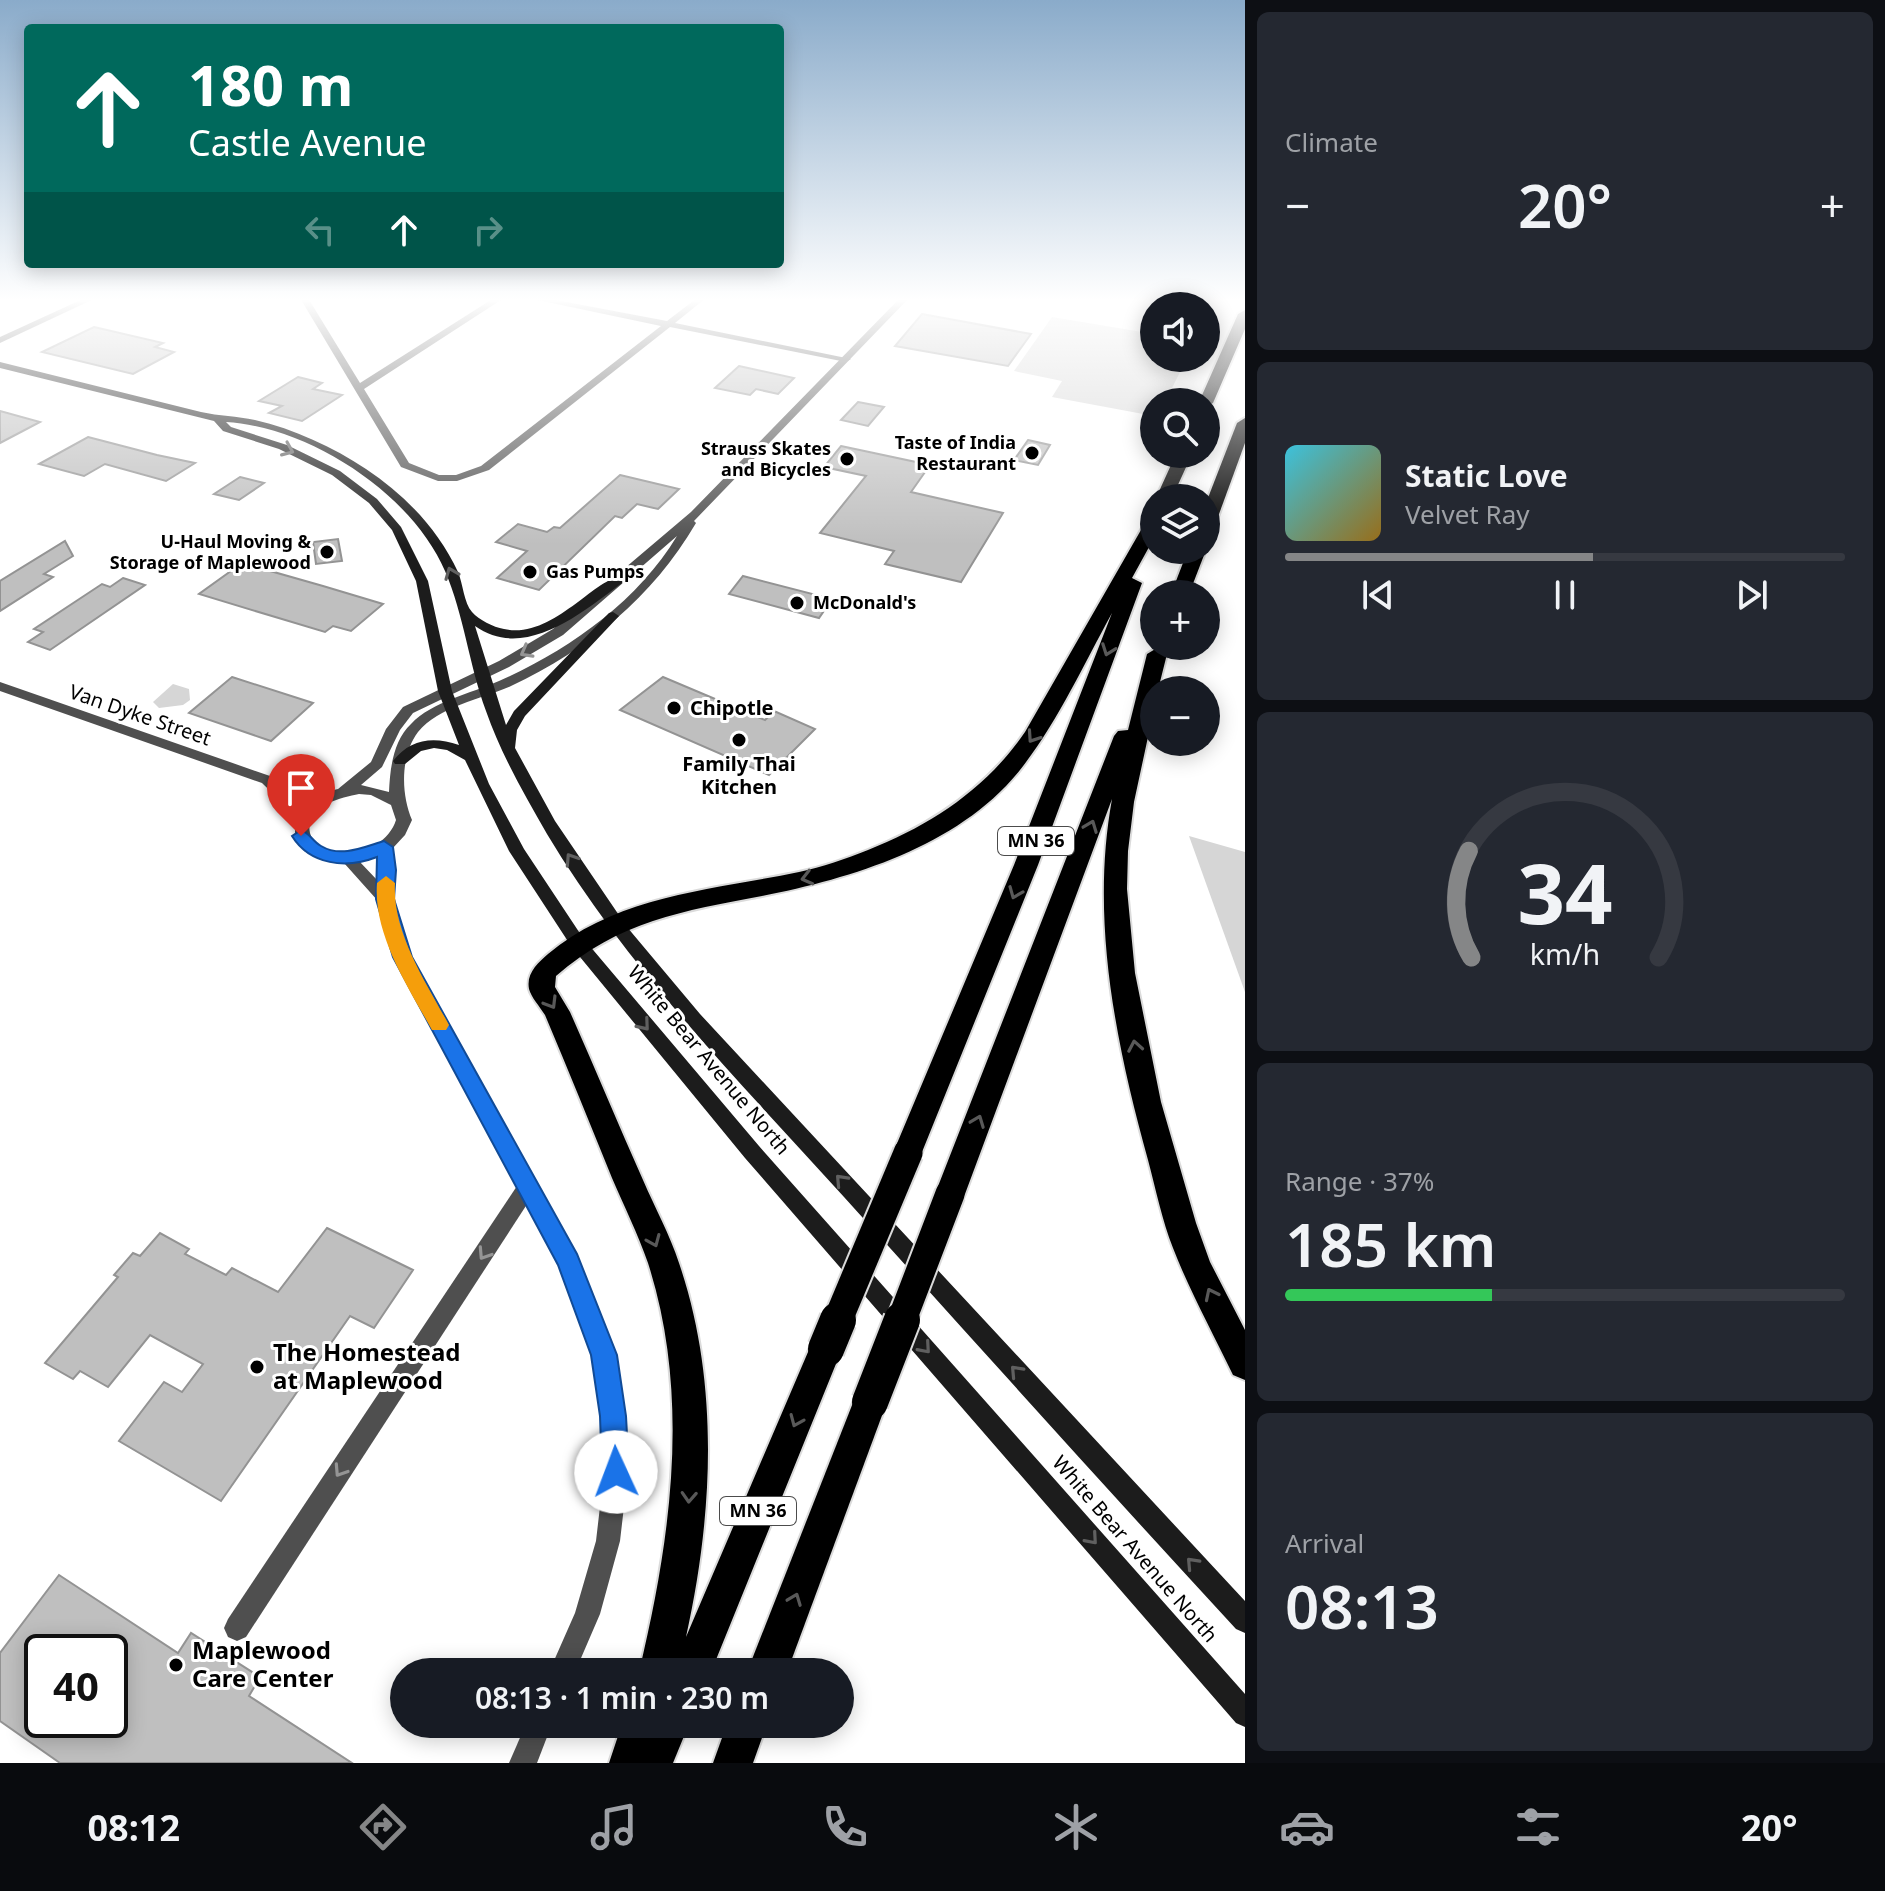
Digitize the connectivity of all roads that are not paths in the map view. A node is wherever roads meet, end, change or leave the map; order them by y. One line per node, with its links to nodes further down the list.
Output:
1 (62, 380): 7 (main road, White Bear Avenue North)
2 (353, 380): 6 (street)
3 (370, 380): 6 (street)
4 (596, 380): 6 (street)
5 (825, 380): 10 (street)
6 (358, 388)
7 (218, 419): 14 (main road, White Bear Avenue North, one-way to 7); 20 (main road, White Bear Avenue North, one-way to 20)
8 (1245, 423): 9 (highway)
9 (1220, 488)
10 (695, 514): 13 (street); 15 (street)
11 (1140, 549): 33 (highway, one-way to 33)
12 (1140, 561): 41 (highway, MN 36, one-way to 41, bridge)
13 (618, 580): 14 (main road); 18 (street, one-way to 18)
14 (465, 612): 18 (main road, White Bear Avenue North)
15 (613, 616): 21 (street); 23 (main road)
16 (1154, 660): 42 (highway, MN 36, one-way to 16, bridge)
17 (1156, 660): 36 (highway, one-way to 17)
18 (483, 674): 20 (street); 21 (main road, White Bear Avenue North)
19 (0, 686): 26 (street, Van Dyke Street)
20 (445, 691): 22 (main road, White Bear Avenue North); 27 (street)
21 (487, 691): 22 (street); 23 (main road, White Bear Avenue North)
22 (451, 708): 24 (main road, White Bear Avenue North); 25 (street)
23 (510, 751): 33 (main road, White Bear Avenue North, one-way to 23)
24 (470, 757): 25 (main road); 34 (main road, White Bear Avenue North)
25 (400, 761): 28 (street)
26 (267, 780): 27 (street, Van Dyke Street); 29 (street, Van Dyke Street)
27 (338, 793): 28 (street); 29 (street)
28 (397, 802): 30 (street)
29 (304, 815): 31 (street)
30 (384, 847): 31 (street); 32 (street)
31 (348, 858): 32 (street)
32 (385, 899): 35 (street)
33 (615, 923): 34 (highway); 37 (main road, White Bear Avenue North, one-way to 33)
34 (577, 942): 40 (highway, one-way to 40); 43 (main road, White Bear Avenue North, one-way to 43)
35 (526, 1189): 38 (street, one-way to 38); 39 (street)
36 (1245, 1364)
37 (1245, 1620)
38 (237, 1628)
39 (568, 1658)
40 (662, 1658)
41 (697, 1658)
42 (772, 1658)
43 (1245, 1714)
44 (533, 1738): 48 (street)
45 (637, 1738): 49 (highway)
46 (663, 1738): 50 (highway)
47 (742, 1738): 51 (highway)
48 (523, 1763)
49 (629, 1763)
50 (652, 1763)
51 (733, 1763)

